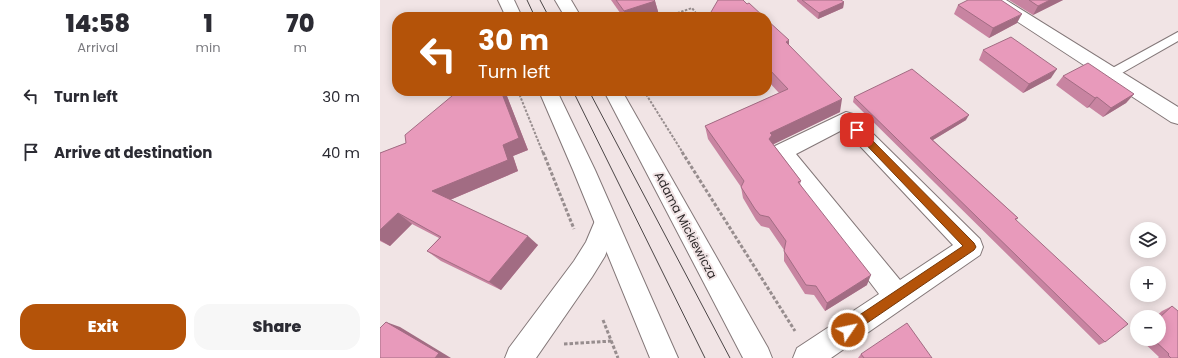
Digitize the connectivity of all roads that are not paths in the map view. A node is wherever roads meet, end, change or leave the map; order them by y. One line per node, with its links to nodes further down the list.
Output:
1 (506, 0): 4 (street)
2 (563, 0): 5 (street)
3 (995, 0): 7 (street)
4 (512, 12)
5 (570, 12)
6 (1178, 36): 7 (lane)
7 (1111, 74): 10 (street)
8 (550, 96): 11 (street)
9 (617, 96): 16 (street, Adama Mickiewicza)
10 (1178, 117)
11 (605, 223): 14 (street); 15 (street)
12 (897, 297): 12 (street); 13 (street)
13 (808, 357)
14 (519, 358)
15 (664, 358)
16 (758, 358)

